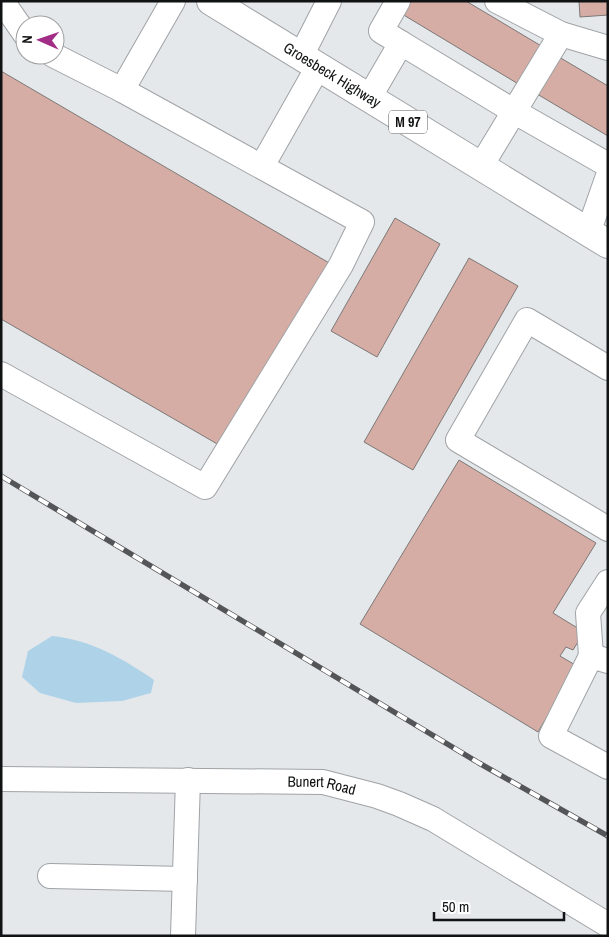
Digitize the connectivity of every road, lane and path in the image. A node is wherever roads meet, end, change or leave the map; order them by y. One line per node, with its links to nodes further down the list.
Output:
1 (2, 1): 7 (street)
2 (173, 1): 13 (street)
3 (211, 1): 12 (main road, Groesbeck Highway / M 97)
4 (329, 1): 12 (street)
5 (398, 1): 9 (street)
6 (498, 1): 8 (street)
7 (15, 20)
8 (561, 34): 10 (street); 15 (street)
9 (401, 43): 14 (street); 15 (street)
10 (608, 48)
11 (65, 61): 13 (street)
12 (310, 62): 14 (main road, Groesbeck Highway / M 97); 17 (street)
13 (122, 90): 17 (street)
14 (369, 98): 18 (main road, Groesbeck Highway / M 97)
15 (514, 112): 16 (street); 18 (street)
16 (608, 164)
17 (262, 166): 22 (street)
18 (481, 166): 20 (main road, Groesbeck Highway / M 97)
19 (608, 176): 20 (street)
20 (598, 238)
21 (608, 368): 23 (street)
22 (1, 374)
23 (608, 530)
24 (608, 582): 25 (street)
25 (599, 658): 26 (street)
26 (608, 767)
27 (1, 779): 28 (street, Bunert Road)
28 (188, 780): 30 (street); 31 (street, Bunert Road)
29 (50, 876): 30 (street)
30 (185, 879): 32 (street)
31 (608, 925)
32 (183, 936)

